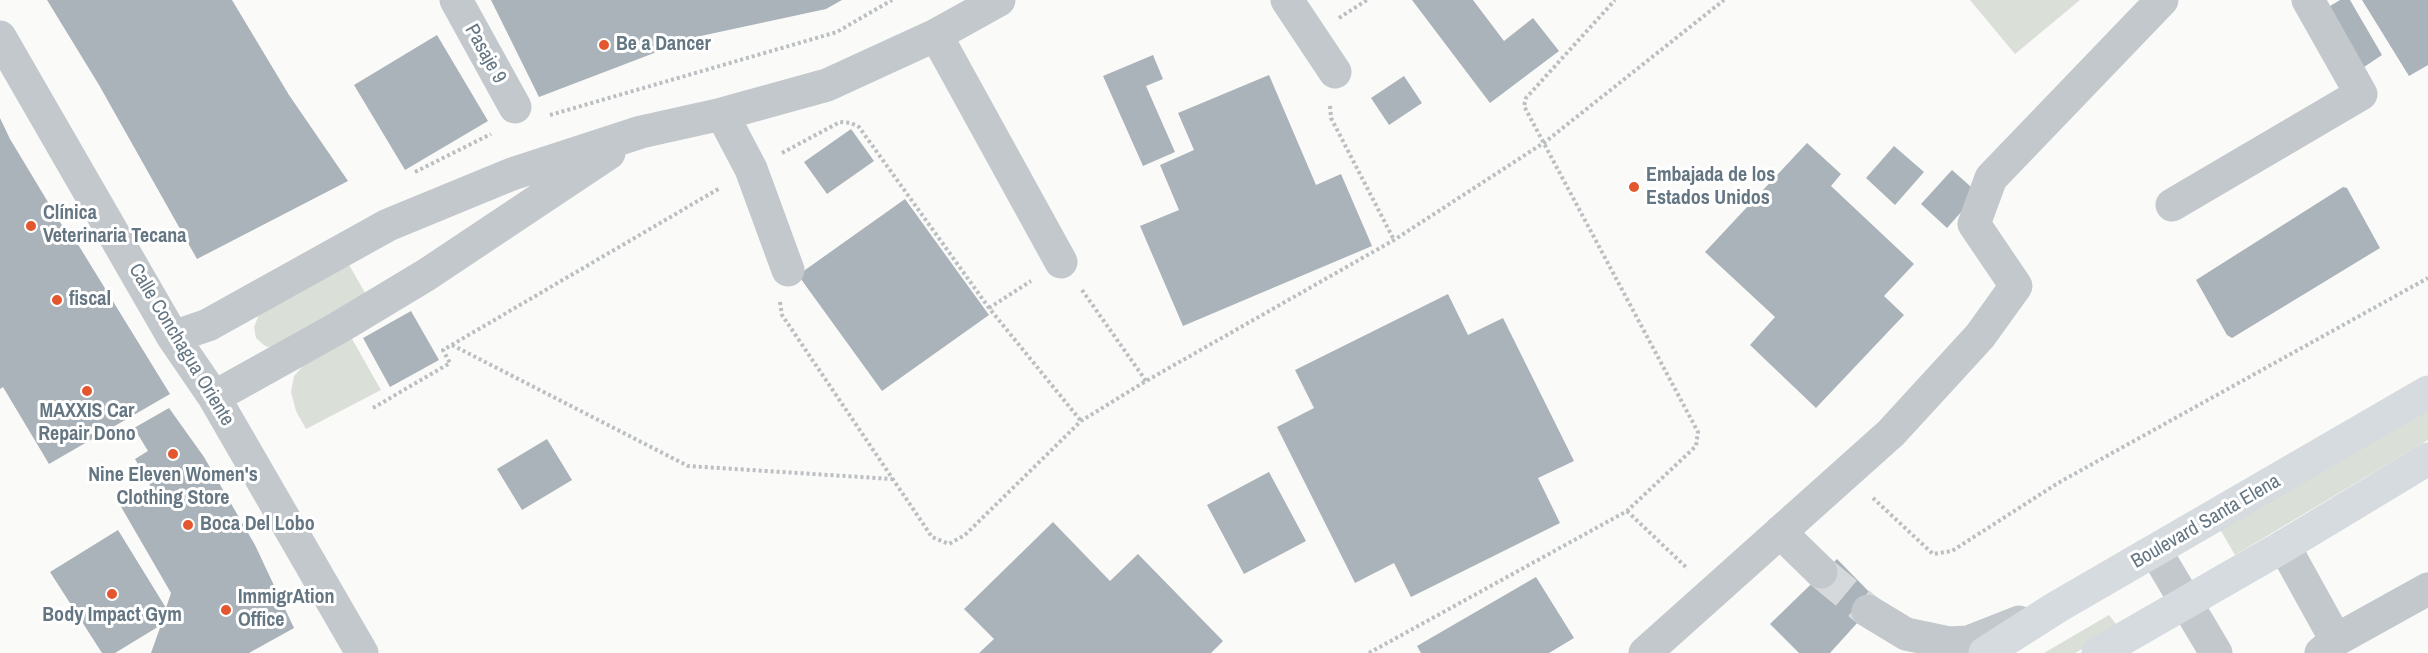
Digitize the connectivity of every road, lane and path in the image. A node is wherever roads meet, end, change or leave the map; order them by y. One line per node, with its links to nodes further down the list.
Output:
1 (456, 0): 11 (street, Pasaje 9)
2 (999, 0): 8 (street)
3 (1287, 0): 10 (street)
4 (1615, 0): 14 (path)
5 (1724, 0): 14 (path)
6 (2162, 0): 27 (street)
7 (2308, 0): 15 (street)
8 (936, 35): 12 (street); 17 (street)
9 (0, 37): 21 (street, Calle Conchagua Oriente)
10 (1335, 72): 16 (path)
11 (515, 107)
12 (722, 114): 13 (street); 18 (street)
13 (640, 132): 21 (street); 25 (street)
14 (1545, 142): 16 (path); 29 (path)
15 (2172, 205)
16 (1394, 240): 23 (path)
17 (1061, 262): 20 (path); 23 (path)
18 (788, 270): 28 (path)
19 (2428, 278): 27 (path)
20 (989, 308)
21 (173, 337): 25 (street, Calle Conchagua Oriente)
22 (452, 345): 28 (path)
23 (1146, 381): 28 (path)
24 (2428, 392): 32 (main road, Boulevard Santa Elena)
25 (214, 397): 39 (street, Calle Conchagua Oriente)
26 (2428, 459): 31 (main road)
27 (1846, 474): 30 (street)
28 (892, 479)
29 (1627, 511): 35 (path); 40 (path)
30 (1780, 532): 33 (street); 35 (street)
31 (2284, 546): 36 (main road); 38 (street)
32 (2156, 552): 36 (street); 37 (main road, Boulevard Santa Elena)
33 (1821, 572)
34 (2428, 589): 38 (street)
35 (1713, 592): 41 (street)
36 (2186, 601): 44 (main road); 45 (street)
37 (2057, 607): 42 (street); 43 (main road, Boulevard Santa Elena)
38 (2329, 647)
39 (362, 653)
40 (1371, 653)
41 (1645, 653)
42 (1885, 653)
43 (1985, 653)
44 (2098, 653)
45 (2216, 653)

